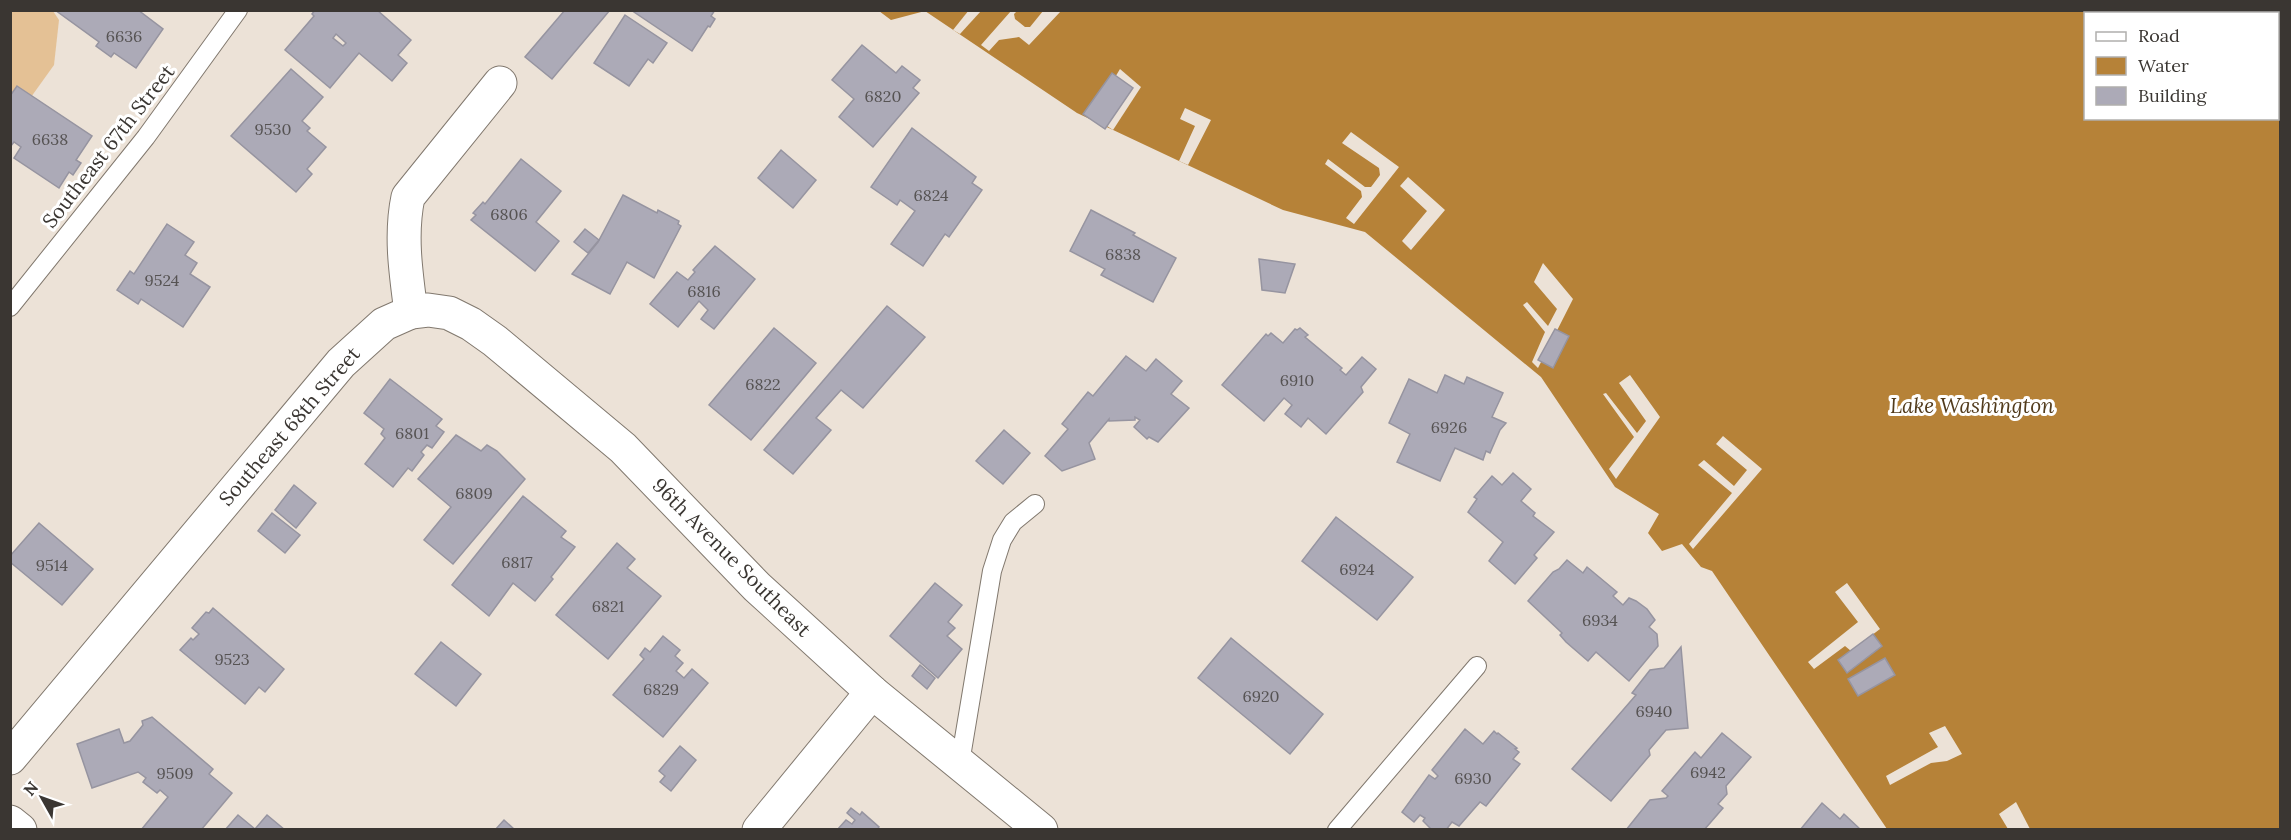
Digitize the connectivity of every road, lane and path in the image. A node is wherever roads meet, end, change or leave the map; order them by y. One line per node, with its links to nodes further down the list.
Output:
1 (238, 10): 3 (lane, Southeast 67th Street)
2 (500, 83): 4 (street)
3 (10, 307)
4 (411, 312): 7 (street, 96th Avenue Southeast); 8 (street, Southeast 68th Street)
5 (1035, 504): 9 (lane)
6 (1477, 666): 14 (lane)
7 (872, 692): 9 (street, 96th Avenue Southeast); 12 (street)
8 (10, 758)
9 (960, 763): 13 (street, 96th Avenue Southeast)
10 (10, 822): 11 (street)
11 (20, 830)
12 (759, 830)
13 (1041, 830)
14 (1337, 830)

